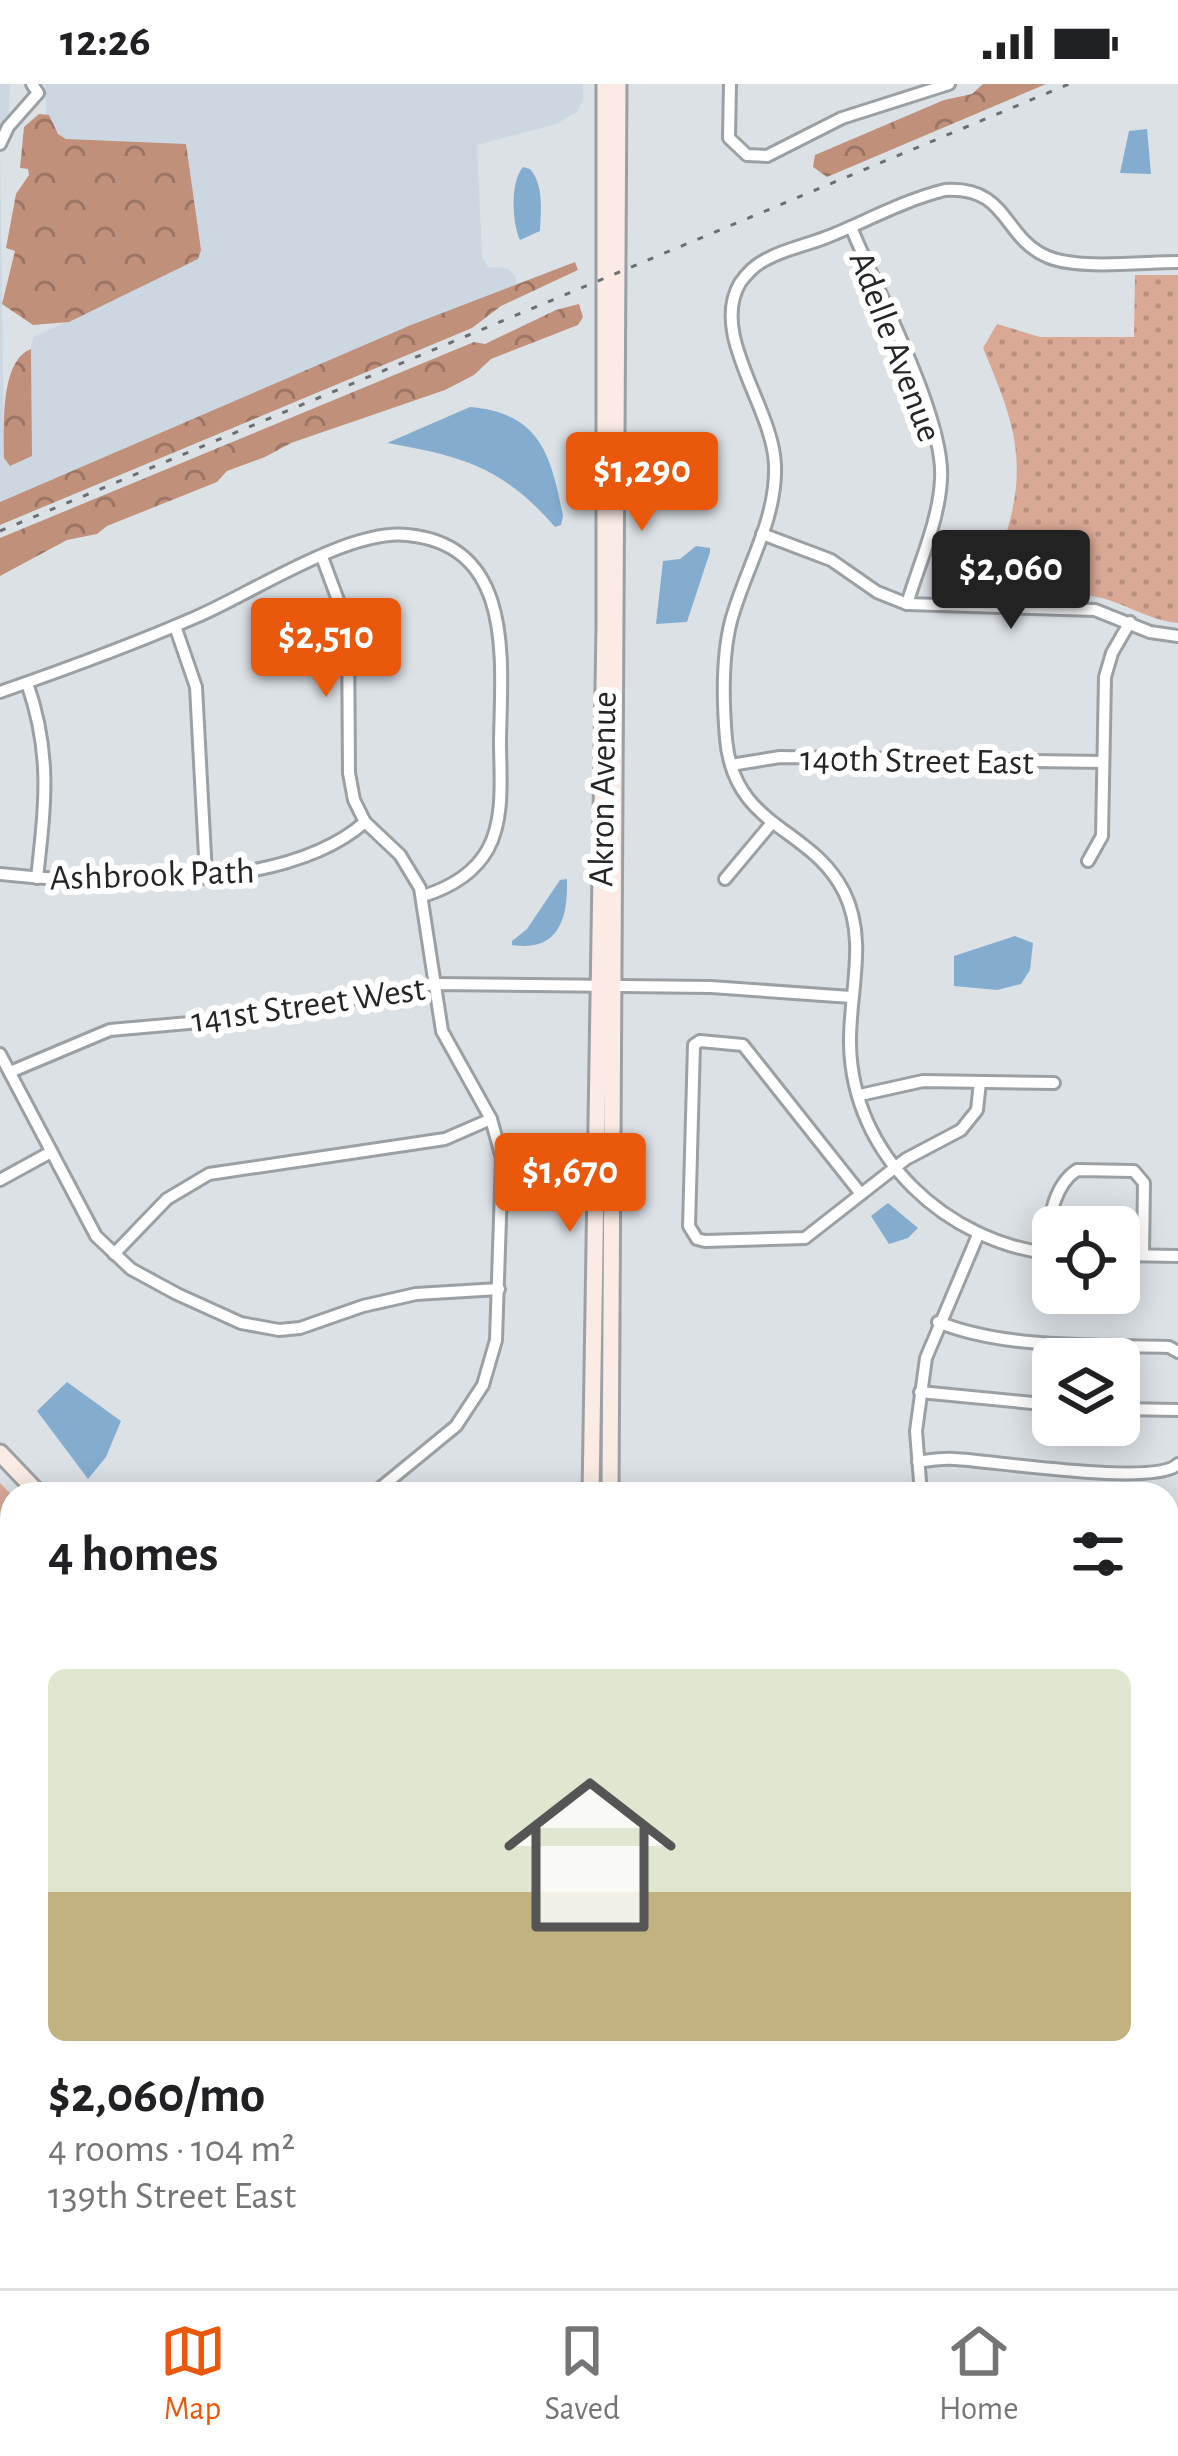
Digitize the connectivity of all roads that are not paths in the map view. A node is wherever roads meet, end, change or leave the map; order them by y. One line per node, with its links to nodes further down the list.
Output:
1 (605, 84): 28 (street, Akron Avenue)
2 (618, 84): 28 (street, Akron Avenue)
3 (730, 84): 4 (street)
4 (950, 84)
5 (35, 89): 6 (street)
6 (0, 144)
7 (851, 227): 8 (street); 9 (street); 11 (street, Adelle Avenue)
8 (1178, 262)
9 (762, 534): 11 (street); 18 (street)
10 (322, 557): 13 (street); 19 (street); 26 (street)
11 (907, 604): 12 (street)
12 (1130, 622): 14 (street); 17 (street)
13 (175, 626): 15 (street); 23 (street)
14 (1178, 636)
15 (27, 683): 16 (street); 24 (street)
16 (0, 692)
17 (1103, 761): 18 (street, 140th Street East); 21 (street)
18 (731, 765): 20 (street)
19 (365, 822): 23 (street, Ashbrook Path); 26 (street)
20 (771, 824): 25 (street); 29 (street)
21 (1088, 861)
22 (0, 874): 24 (street, Ashbrook Path)
23 (206, 875): 24 (street, Ashbrook Path)
24 (37, 878)
25 (725, 879)
26 (423, 896): 27 (street)
27 (433, 984): 28 (street, 141st Street West); 31 (street, 141st Street West); 35 (street)
28 (606, 984): 29 (street, 141st Street West); 58 (street, Akron Avenue); 59 (street, Akron Avenue)
29 (851, 997): 34 (street)
30 (0, 1054): 31 (street)
31 (10, 1072): 36 (street)
32 (980, 1082): 33 (street); 34 (street); 37 (street)
33 (1054, 1083)
34 (860, 1095): 37 (street)
35 (491, 1119): 43 (street); 46 (street)
36 (51, 1152): 38 (street); 43 (street)
37 (895, 1167): 39 (street); 41 (street)
38 (0, 1180)
39 (861, 1194): 39 (street)
40 (1054, 1206): 44 (street)
41 (977, 1235): 42 (street); 47 (street)
42 (1032, 1249)
43 (113, 1254): 46 (street)
44 (1143, 1255): 45 (street)
45 (1178, 1256)
46 (499, 1289): 57 (street)
47 (938, 1322): 48 (street); 49 (street)
48 (1177, 1351)
49 (920, 1392): 50 (street); 54 (street)
50 (1032, 1403)
51 (1140, 1409): 52 (street)
52 (1178, 1410)
53 (0, 1453): 56 (street)
54 (918, 1462): 55 (street); 60 (street)
55 (1178, 1464)
56 (28, 1482)
57 (389, 1482)
58 (591, 1482)
59 (610, 1482)
60 (920, 1482)

